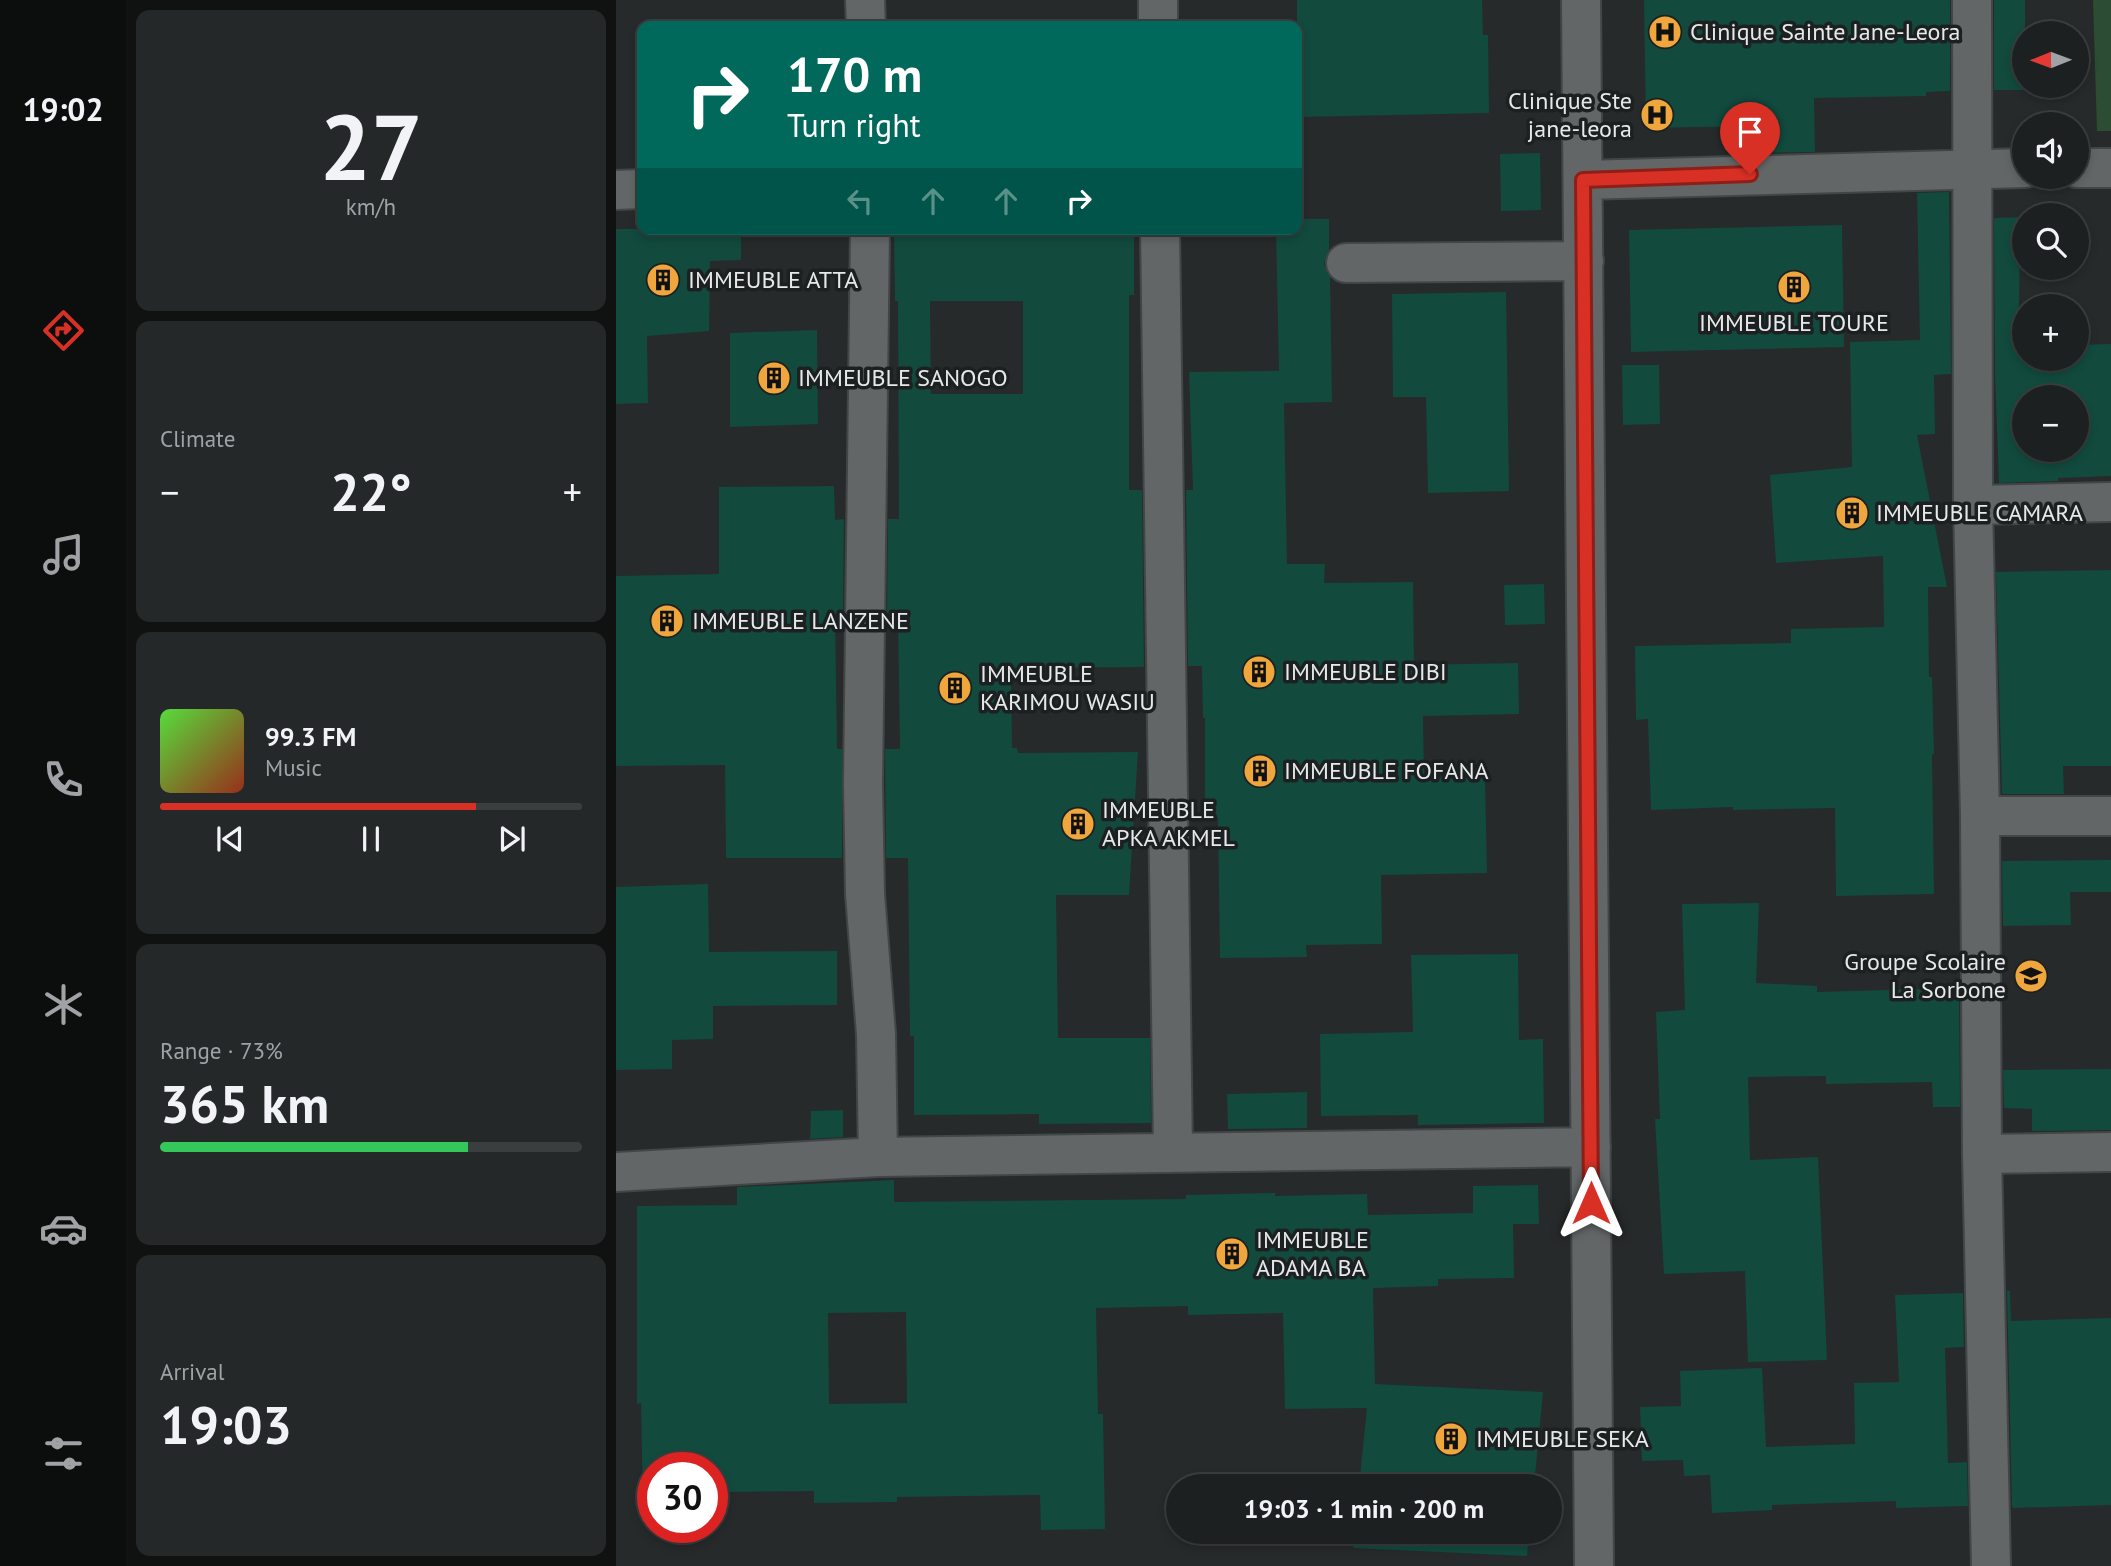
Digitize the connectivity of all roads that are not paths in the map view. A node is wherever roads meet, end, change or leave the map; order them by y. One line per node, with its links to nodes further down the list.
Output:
1 (865, 0): 5 (street)
2 (1158, 0): 6 (street)
3 (1581, 0): 11 (street)
4 (1972, 0): 7 (street)
5 (866, 21)
6 (1158, 21)
7 (1973, 167): 8 (street); 11 (street); 19 (street)
8 (2012, 168)
9 (2089, 168): 10 (street)
10 (2111, 168)
11 (1583, 180): 16 (street)
12 (637, 189): 13 (street)
13 (616, 190)
14 (870, 235): 26 (street)
15 (1160, 235): 23 (street)
16 (1584, 261): 17 (street); 22 (street)
17 (1346, 263)
18 (2111, 502): 19 (street)
19 (1973, 505): 20 (street)
20 (1980, 816): 21 (street); 25 (street)
21 (2111, 816)
22 (1591, 1147): 23 (street); 28 (street)
23 (1173, 1152): 26 (street)
24 (2111, 1153): 25 (street)
25 (1982, 1154): 29 (street)
26 (878, 1157): 27 (street)
27 (616, 1172)
28 (1594, 1566)
29 (1992, 1566)

